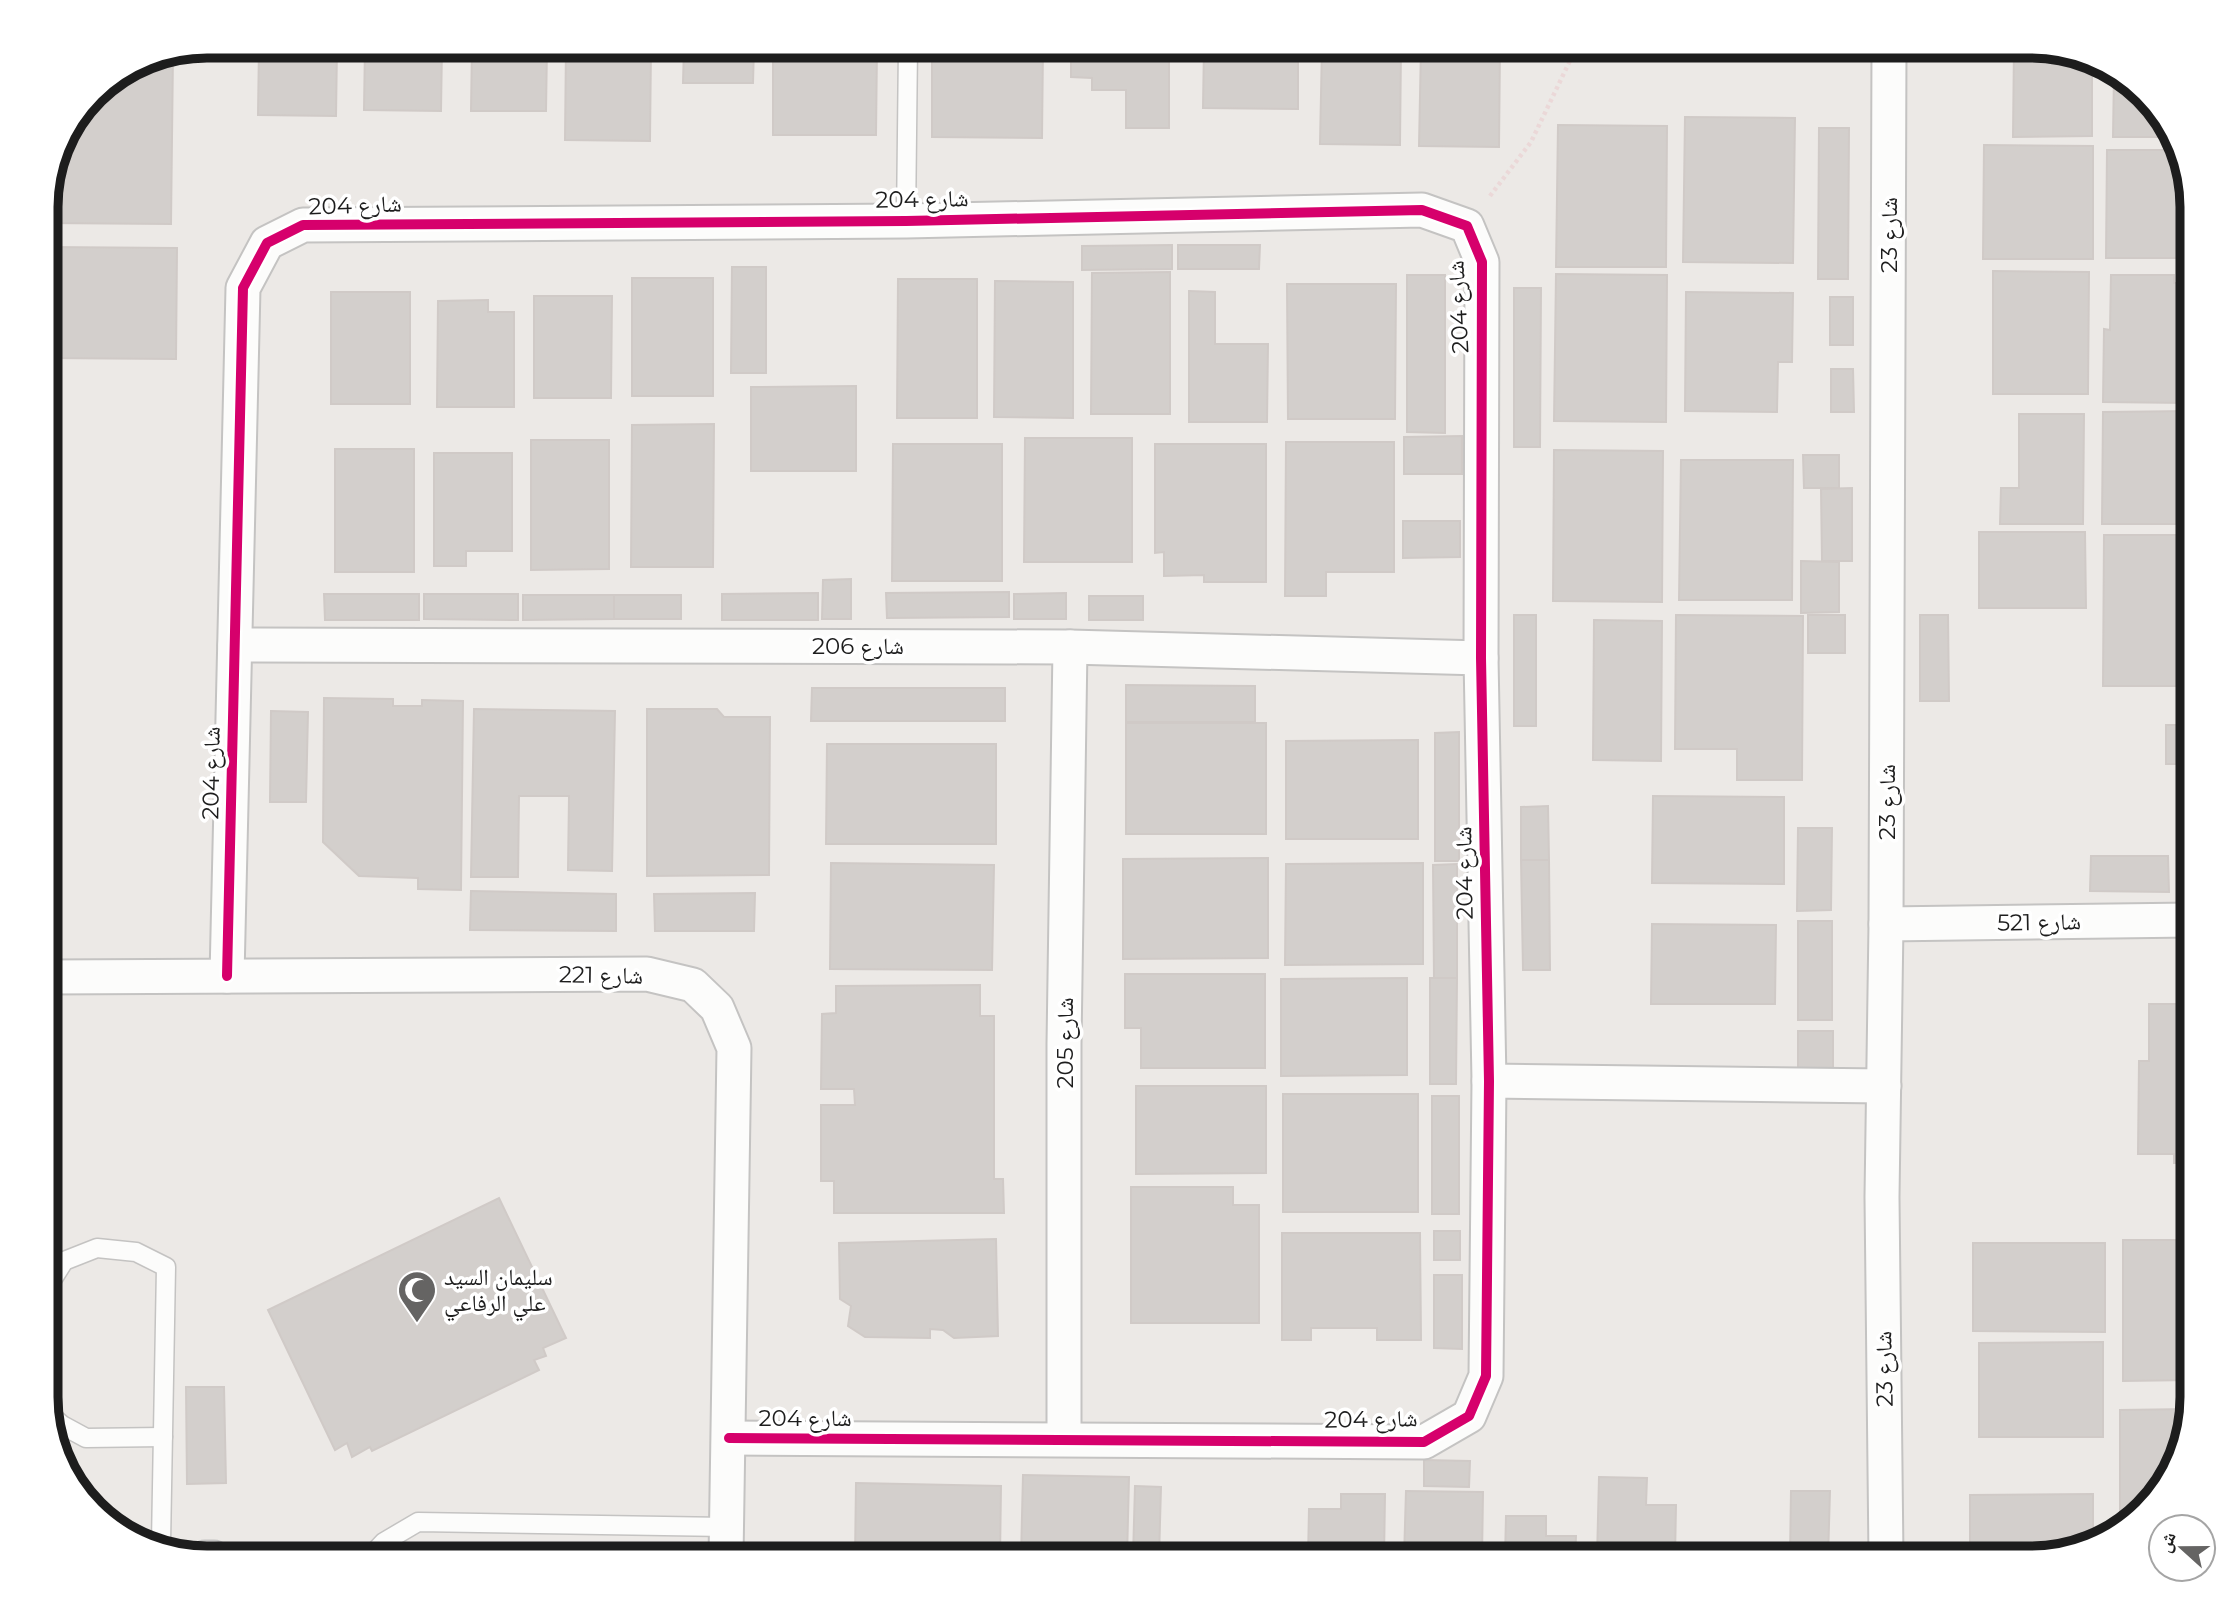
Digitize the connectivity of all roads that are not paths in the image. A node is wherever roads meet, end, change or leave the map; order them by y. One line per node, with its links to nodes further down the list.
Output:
1 (908, 58): 3 (lane)
2 (1889, 58): 8 (street, شارع 23)
3 (906, 221): 4 (street, شارع 204); 6 (street, شارع 204)
4 (235, 645): 5 (street, شارع 206); 9 (street, شارع 204)
5 (1070, 647): 6 (street, شارع 206); 17 (street, شارع 205)
6 (1481, 658): 11 (street, شارع 204)
7 (2180, 920): 8 (street, شارع 521)
8 (1886, 924): 12 (street, شارع 23)
9 (227, 976): 10 (street, شارع 221); 16 (street, شارع 221)
10 (58, 977)
11 (1489, 1081): 12 (street); 17 (street, شارع 204)
12 (1884, 1086): 21 (street, شارع 23)
13 (58, 1271): 15 (lane)
14 (60, 1424): 15 (lane)
15 (163, 1437): 18 (lane)
16 (729, 1438): 17 (street, شارع 204); 19 (street, شارع 221)
17 (1064, 1439)
18 (161, 1539)
19 (726, 1543): 20 (lane)
20 (380, 1546)
21 (1886, 1546)

